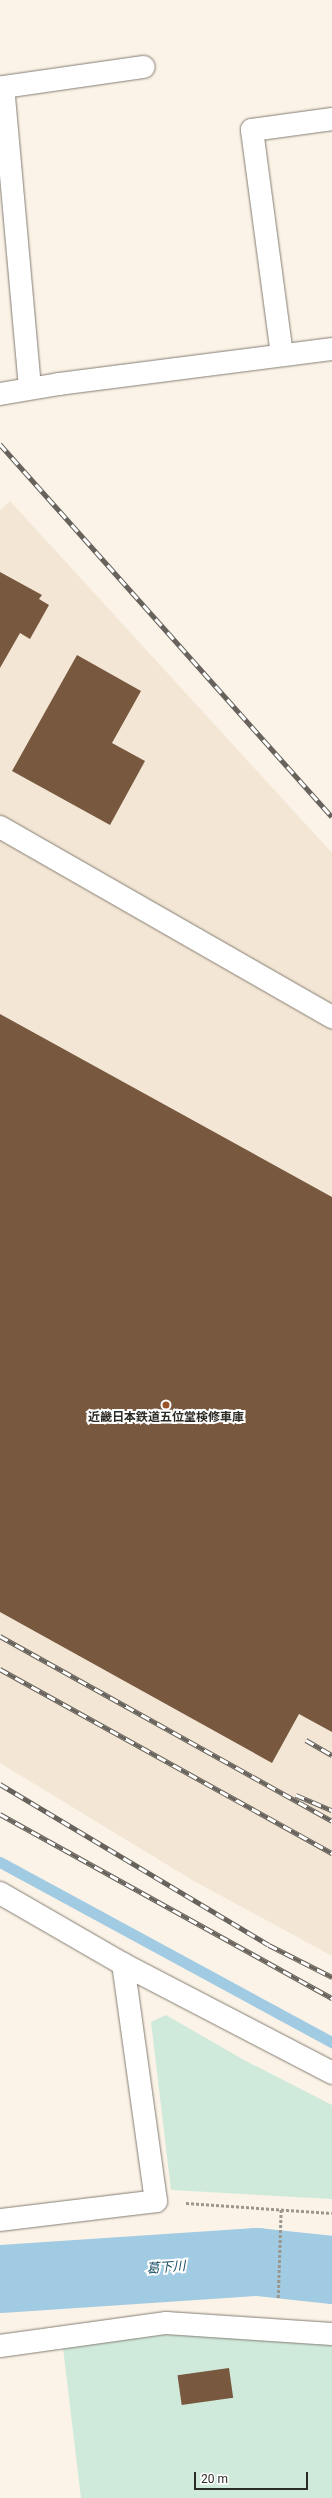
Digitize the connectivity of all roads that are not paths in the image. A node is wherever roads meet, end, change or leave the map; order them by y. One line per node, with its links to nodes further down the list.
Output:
1 (144, 67): 5 (street)
2 (332, 120): 4 (street)
3 (332, 349): 4 (street)
4 (282, 355): 5 (street)
5 (30, 388): 6 (street)
6 (0, 394)
7 (0, 827): 8 (street)
8 (332, 1017)
9 (0, 1893): 10 (street)
10 (123, 1964): 11 (street); 12 (street)
11 (332, 2073)
12 (0, 2220)
13 (332, 2334): 14 (street)
14 (0, 2346)

